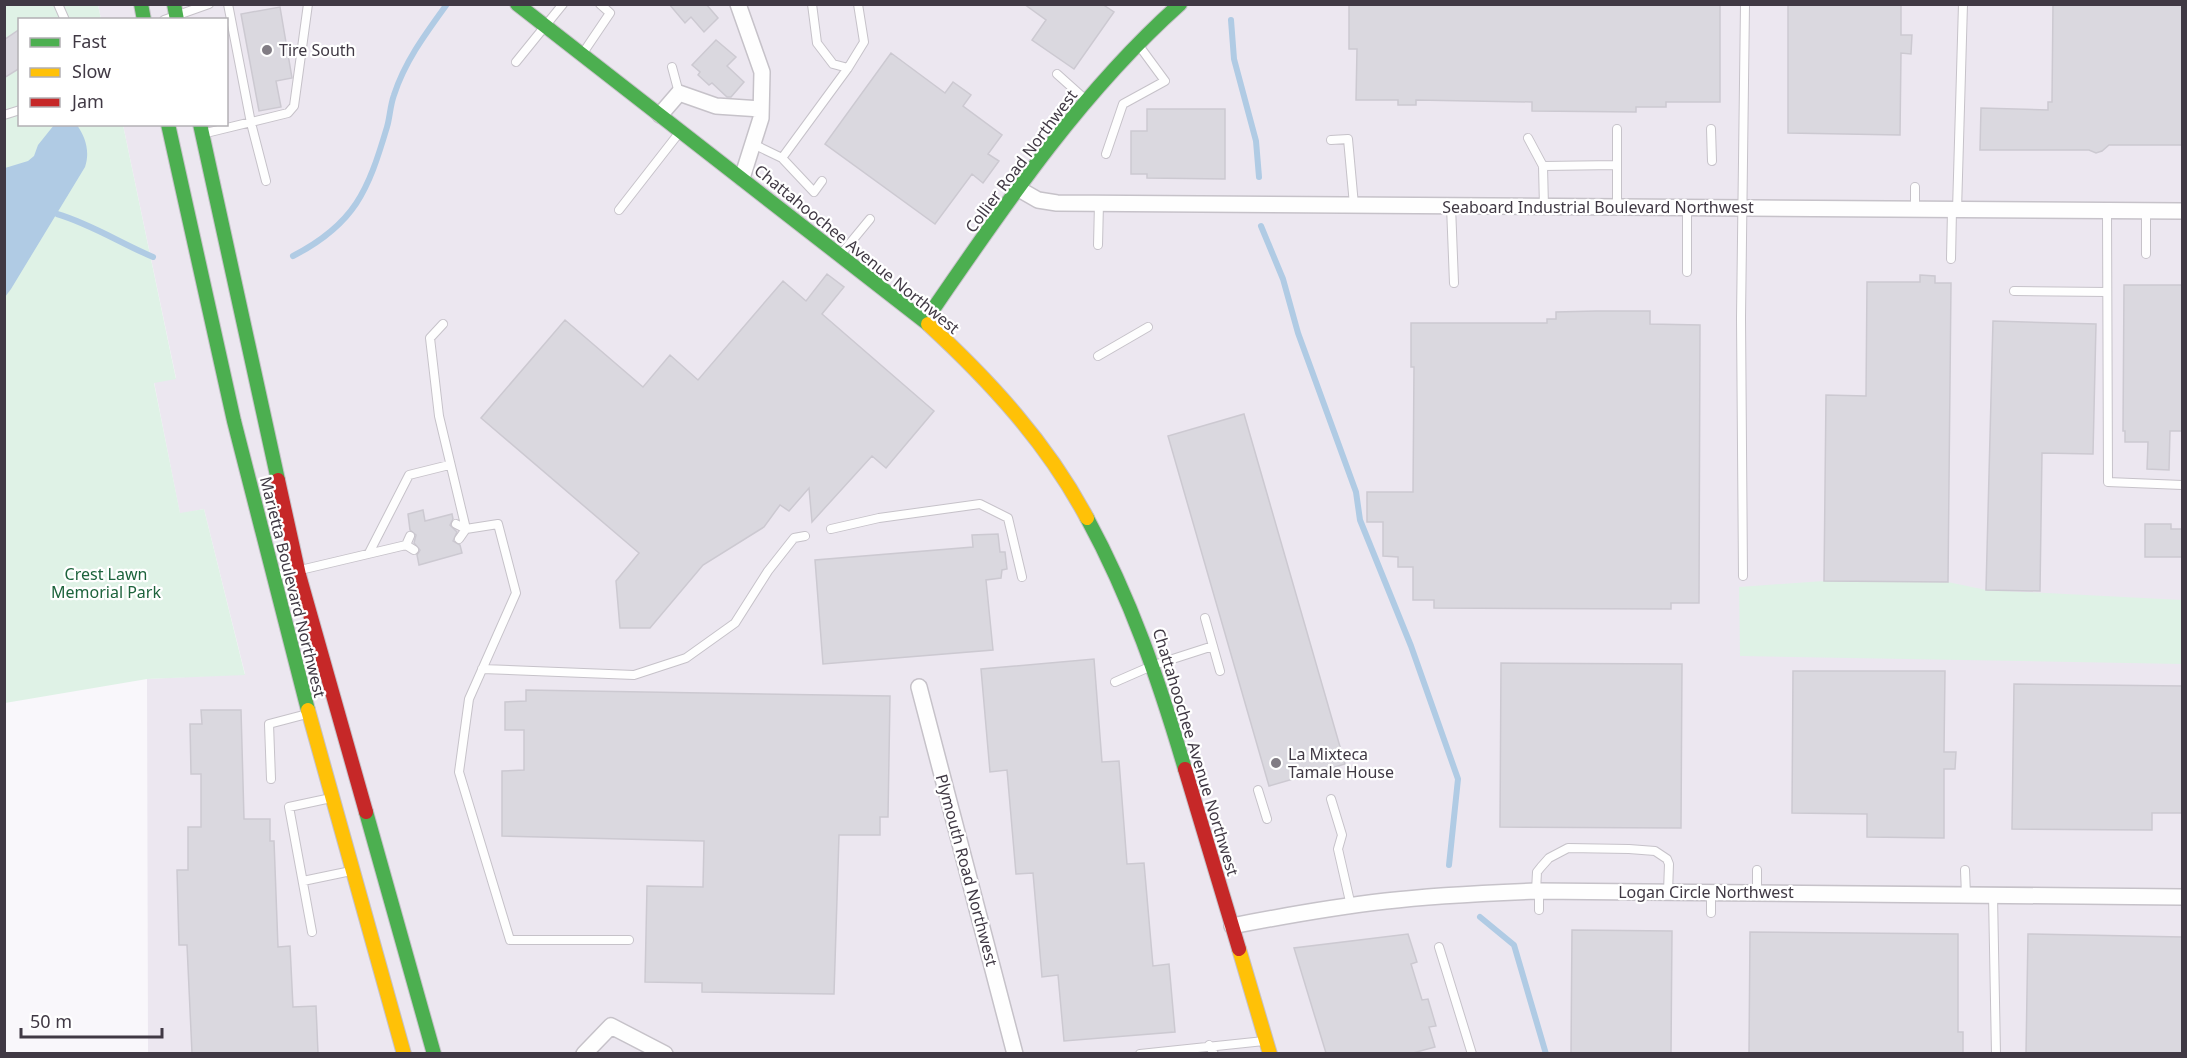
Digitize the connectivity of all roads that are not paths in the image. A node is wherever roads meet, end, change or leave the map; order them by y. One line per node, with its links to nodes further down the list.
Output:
1 (58, 4): 15 (lane)
2 (209, 4): 14 (lane)
3 (228, 4): 27 (lane)
4 (308, 4): 27 (lane)
5 (517, 4): 16 (main road, Chattahoochee Avenue Northwest)
6 (563, 4): 16 (lane)
7 (600, 4): 18 (lane)
8 (738, 4): 25 (street)
9 (812, 4): 21 (lane)
10 (858, 4): 21 (lane)
11 (1180, 4): 17 (main road, Collier Road Northwest)
12 (1745, 4): 54 (lane)
13 (1963, 4): 57 (lane)
14 (173, 15)
15 (64, 18)
16 (546, 27): 18 (main road, Chattahoochee Avenue Northwest); 19 (lane)
17 (1139, 46): 24 (main road, Collier Road Northwest); 38 (lane)
18 (582, 55): 26 (main road, Chattahoochee Avenue Northwest)
19 (516, 62)
20 (672, 67): 23 (lane)
21 (848, 68): 39 (lane)
22 (1057, 74): 24 (lane)
23 (679, 93): 25 (street); 26 (street)
24 (1087, 101): 47 (main road, Collier Road Northwest)
25 (761, 109): 37 (street)
26 (660, 115): 34 (main road, Chattahoochee Avenue Northwest)
27 (251, 123): 30 (lane); 44 (lane)
28 (168, 126): 86 (main road, Marietta Boulevard Northwest)
29 (226, 126): 31 (lane)
30 (228, 126)
31 (201, 129): 85 (main road)
32 (1617, 129): 41 (lane)
33 (1711, 129): 40 (lane)
34 (681, 130): 43 (main road, Chattahoochee Avenue Northwest); 55 (lane)
35 (1528, 138): 42 (lane)
36 (1331, 140): 49 (lane)
37 (753, 144): 39 (lane); 43 (street)
38 (1106, 154)
39 (782, 158): 45 (lane)
40 (1712, 161)
41 (1617, 165): 42 (lane); 52 (lane)
42 (1544, 166): 51 (lane)
43 (742, 178): 64 (main road, Chattahoochee Avenue Northwest)
44 (266, 181)
45 (822, 181)
46 (1915, 187): 56 (lane)
47 (1017, 188): 48 (street, Seaboard Industrial Boulevard Northwest); 70 (main road, Collier Road Northwest)
48 (1099, 203): 49 (street, Seaboard Industrial Boulevard Northwest); 62 (lane)
49 (1354, 205): 50 (street, Seaboard Industrial Boulevard Northwest)
50 (1451, 206): 51 (street, Seaboard Industrial Boulevard Northwest); 67 (lane)
51 (1544, 207): 52 (street, Seaboard Industrial Boulevard Northwest)
52 (1617, 207): 53 (street, Seaboard Industrial Boulevard Northwest)
53 (1687, 208): 54 (street, Seaboard Industrial Boulevard Northwest); 66 (lane)
54 (1744, 208): 56 (street, Seaboard Industrial Boulevard Northwest); 87 (lane)
55 (620, 210)
56 (1915, 210): 57 (street, Seaboard Industrial Boulevard Northwest)
57 (1955, 210): 58 (street, Seaboard Industrial Boulevard Northwest); 65 (lane)
58 (2108, 211): 59 (street, Seaboard Industrial Boulevard Northwest); 69 (lane)
59 (2146, 211): 60 (street, Seaboard Industrial Boulevard Northwest); 63 (lane)
60 (2182, 212)
61 (870, 219): 64 (lane)
62 (1098, 245)
63 (2146, 254)
64 (841, 255): 70 (main road, Chattahoochee Avenue Northwest)
65 (1951, 259)
66 (1687, 272)
67 (1454, 283)
68 (2014, 291): 69 (lane)
69 (2108, 292): 75 (lane)
70 (925, 321): 91 (main road, Chattahoochee Avenue Northwest)
71 (443, 324): 74 (lane)
72 (1148, 327): 73 (lane)
73 (1098, 356)
74 (449, 465): 78 (lane); 84 (lane)
75 (2182, 484)
76 (456, 524): 78 (lane)
77 (831, 529): 88 (lane)
78 (466, 530): 81 (lane); 92 (lane)
79 (410, 536): 82 (lane)
80 (805, 536): 92 (lane)
81 (459, 538)
82 (406, 545): 83 (lane); 84 (lane)
83 (414, 550)
84 (369, 553): 85 (lane)
85 (298, 570): 86 (lane); 123 (main road)
86 (273, 576): 96 (main road, Marietta Boulevard Northwest)
87 (1743, 576)
88 (1022, 577)
89 (1204, 618): 90 (lane)
90 (1213, 646): 91 (lane); 93 (lane)
91 (1154, 665): 94 (lane); 116 (main road, Chattahoochee Avenue Northwest)
92 (482, 669): 118 (lane)
93 (1221, 670)
94 (1115, 682)
95 (920, 687): 126 (street, Plymouth Road Northwest)
96 (309, 713): 97 (lane); 99 (main road, Marietta Boulevard Northwest)
97 (271, 779)
98 (1258, 790): 101 (lane)
99 (333, 798): 104 (main road, Marietta Boulevard Northwest); 105 (lane)
100 (1331, 799): 113 (lane)
101 (1268, 819)
102 (1757, 870): 109 (lane)
103 (1965, 870): 110 (lane)
104 (353, 871): 105 (lane); 122 (main road, Marietta Boulevard Northwest)
105 (303, 881): 117 (lane)
106 (1538, 891): 107 (street, Logan Circle Northwest); 107 (lane); 113 (street, Logan Circle Northwest); 114 (lane)
107 (1668, 892): 108 (street, Logan Circle Northwest)
108 (1711, 892): 109 (street, Logan Circle Northwest); 115 (lane)
109 (1757, 893): 110 (street, Logan Circle Northwest)
110 (1966, 894): 111 (street, Logan Circle Northwest)
111 (1993, 895): 112 (street, Logan Circle Northwest); 130 (lane)
112 (2182, 897)
113 (1351, 906): 116 (street, Logan Circle Northwest)
114 (1539, 909)
115 (1711, 913)
116 (1232, 926): 121 (main road, Chattahoochee Avenue Northwest)
117 (312, 932)
118 (629, 940)
119 (1439, 947): 129 (lane)
120 (1209, 1045): 121 (lane); 127 (lane); 128 (lane)
121 (1268, 1047)
122 (404, 1053)
123 (434, 1053)
124 (584, 1053): 125 (street)
125 (665, 1053)
126 (1015, 1053)
127 (1140, 1053)
128 (1214, 1053)
129 (1472, 1053)
130 (1996, 1053)

